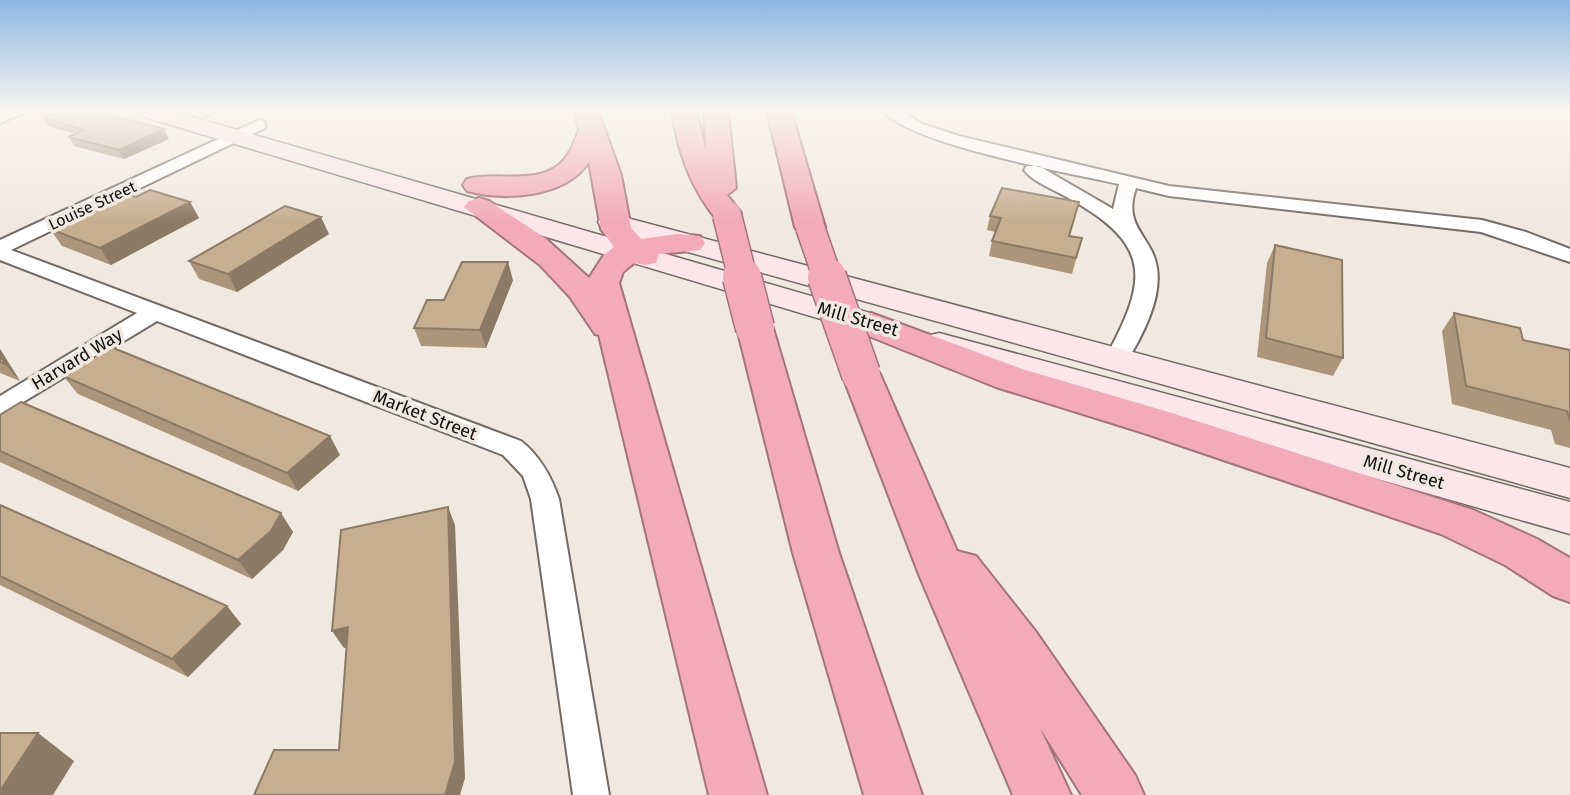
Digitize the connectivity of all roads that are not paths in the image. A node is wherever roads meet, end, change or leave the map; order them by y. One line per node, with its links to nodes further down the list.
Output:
1 (211, 148): 16 (street, Louise Street)
2 (311, 148): 11 (main road, Mill Street)
3 (583, 148): 11 (highway)
4 (598, 148): 13 (highway)
5 (692, 148): 12 (highway)
6 (717, 148): 12 (highway)
7 (789, 148): 24 (highway, bridge)
8 (977, 148): 14 (street)
9 (987, 148): 10 (street)
10 (1129, 183): 14 (street); 18 (street)
11 (478, 196): 13 (main road, Mill Street); 17 (main road, Mill Street); 22 (highway)
12 (726, 214): 30 (highway, bridge)
13 (614, 222): 15 (main road, Mill Street); 17 (highway)
14 (1134, 240): 21 (street)
15 (689, 243): 17 (highway); 21 (main road, Mill Street)
16 (0, 251): 19 (street, Market Street)
17 (637, 253): 20 (main road, Mill Street); 22 (highway)
18 (1570, 256)
19 (155, 312): 23 (street, Harvard Way); 28 (street, Market Street)
20 (871, 324): 26 (main road, Mill Street); 27 (highway)
21 (1117, 359): 25 (main road, Mill Street)
22 (625, 362): 29 (highway)
23 (0, 407)
24 (900, 469): 31 (highway); 32 (highway)
25 (1570, 484)
26 (1570, 518)
27 (1570, 582)
28 (591, 795)
29 (738, 795)
30 (893, 795)
31 (1042, 795)
32 (1115, 795)

